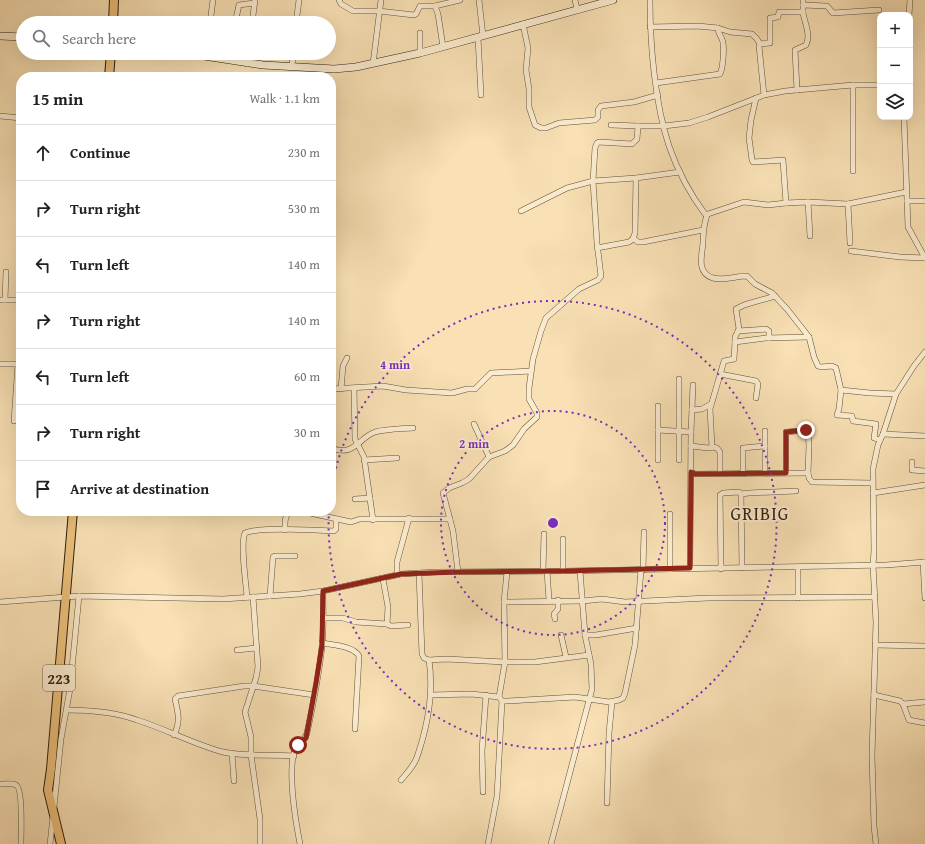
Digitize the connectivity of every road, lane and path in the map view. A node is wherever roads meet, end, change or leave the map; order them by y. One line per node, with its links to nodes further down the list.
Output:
1 (114, 0): 21 (main road)
2 (213, 0): 22 (street)
3 (299, 0): 25 (street)
4 (339, 0): 18 (street)
5 (381, 0): 18 (street)
6 (460, 0): 15 (street)
7 (479, 0): 32 (street)
8 (575, 0): 16 (street)
9 (613, 0): 13 (main road)
10 (650, 0): 27 (street)
11 (910, 0): 20 (street)
12 (255, 1): 23 (street); 24 (street)
13 (602, 1): 16 (main road)
14 (803, 2): 17 (street); 19 (street)
15 (435, 6): 18 (street); 34 (street)
16 (577, 9): 26 (main road)
17 (879, 10)
18 (379, 11): 41 (street)
19 (803, 12): 33 (street); 47 (street)
20 (909, 12)
21 (113, 16)
22 (211, 16)
23 (237, 16)
24 (253, 16)
25 (297, 16)
26 (523, 24): 32 (main road); 49 (street)
27 (650, 27): 28 (street); 44 (street)
28 (718, 28): 33 (street); 44 (street)
29 (420, 33): 35 (street)
30 (0, 36): 31 (main road)
31 (16, 37)
32 (480, 37): 34 (main road); 48 (street)
33 (760, 44): 50 (street)
34 (443, 47): 35 (main road)
35 (420, 53): 41 (main road)
36 (110, 60): 43 (main road)
37 (236, 60): 40 (main road)
38 (247, 60): 40 (street)
39 (293, 60): 42 (street)
40 (247, 64): 42 (main road)
41 (374, 64): 42 (main road)
42 (292, 67)
43 (109, 72)
44 (656, 83): 49 (street)
45 (853, 85): 46 (street); 47 (street); 58 (street)
46 (877, 85)
47 (797, 90): 50 (street)
48 (481, 94)
49 (658, 95): 57 (street)
50 (764, 95): 51 (street)
51 (756, 98): 57 (street); 66 (street)
52 (0, 116): 53 (street)
53 (16, 118)
54 (904, 120): 62 (street)
55 (611, 125): 56 (street)
56 (638, 126): 57 (street); 61 (street)
57 (664, 126): 59 (street)
58 (853, 171)
59 (680, 172): 60 (street); 69 (street)
60 (636, 178): 61 (street); 72 (street)
61 (593, 181): 68 (street); 74 (street)
62 (906, 192): 63 (street); 67 (street)
63 (907, 201): 64 (street); 76 (street)
64 (925, 201)
65 (808, 202): 66 (street); 67 (street); 71 (street)
66 (786, 203): 69 (street)
67 (848, 204): 73 (street)
68 (521, 211)
69 (707, 215): 70 (street)
70 (703, 230): 72 (street); 78 (street)
71 (810, 236)
72 (634, 238): 74 (street)
73 (850, 243)
74 (597, 248): 89 (street)
75 (851, 251): 76 (street)
76 (925, 258)
77 (6, 272): 79 (street)
78 (775, 296): 81 (street); 83 (street)
79 (2, 300): 80 (street)
80 (16, 300)
81 (738, 331): 82 (street); 84 (street)
82 (769, 338): 83 (street); 84 (street)
83 (809, 338): 96 (street)
84 (735, 342): 90 (street)
85 (924, 354): 97 (street)
86 (347, 358): 95 (street)
87 (0, 364): 88 (street)
88 (16, 364)
89 (531, 371): 93 (street); 118 (street)
90 (720, 374): 98 (street); 100 (street)
91 (679, 379): 107 (street)
92 (693, 385): 102 (street)
93 (354, 388): 95 (street); 113 (street)
94 (336, 389): 95 (street)
95 (341, 389)
96 (841, 390): 97 (street); 112 (street)
97 (896, 394): 110 (street)
98 (756, 398)
99 (16, 403): 103 (street)
100 (711, 404): 102 (street); 115 (street)
101 (658, 406): 106 (street)
102 (692, 410): 109 (street)
103 (14, 422)
104 (474, 424): 118 (street)
105 (412, 428): 113 (street)
106 (658, 430): 107 (street); 121 (street)
107 (679, 431): 109 (street); 122 (street)
108 (765, 431): 116 (street)
109 (691, 432): 114 (street)
110 (883, 434): 111 (street); 112 (street)
111 (925, 436)
112 (880, 440): 131 (street)
113 (357, 445): 117 (street); 120 (street)
114 (691, 446): 115 (street); 125 (street)
115 (712, 446): 129 (street)
116 (765, 446): 126 (street); 130 (street)
117 (336, 449)
118 (489, 457): 144 (street)
119 (397, 458): 120 (street)
120 (364, 460): 136 (street)
121 (658, 460)
122 (679, 460)
123 (912, 462): 124 (street)
124 (925, 471)
125 (691, 472): 129 (street); 154 (street)
126 (765, 473): 127 (street); 130 (street)
127 (786, 473): 128 (street); 128 (street)
128 (808, 473): 131 (street)
129 (720, 474): 130 (street)
130 (743, 474)
131 (872, 483): 134 (street)
132 (925, 485): 134 (street)
133 (796, 491): 135 (street)
134 (873, 493): 152 (street)
135 (741, 494): 155 (street); 156 (street)
136 (370, 498): 137 (street); 145 (street)
137 (355, 499)
138 (670, 514): 157 (street)
139 (73, 516): 168 (main road, 223)
140 (288, 516): 146 (street)
141 (323, 516): 143 (street)
142 (409, 518): 144 (street); 145 (street); 165 (street)
143 (336, 519): 145 (street); 146 (street)
144 (450, 519): 162 (street)
145 (373, 520)
146 (284, 530): 172 (street)
147 (644, 532): 158 (street)
148 (544, 534): 159 (street)
149 (563, 539): 160 (street)
150 (295, 556): 170 (street)
151 (924, 562): 152 (street); 175 (street)
152 (873, 565): 153 (street); 171 (street)
153 (798, 567): 156 (street); 174 (street)
154 (690, 568): 155 (street); 157 (street)
155 (721, 568): 156 (street)
156 (742, 568)
157 (670, 569): 158 (street)
158 (642, 570): 161 (street); 181 (street)
159 (545, 571): 160 (street); 163 (street); 176 (street)
160 (563, 571): 161 (street)
161 (580, 571): 178 (street)
162 (458, 572): 163 (street); 164 (street)
163 (507, 572): 180 (street)
164 (419, 573): 165 (street); 196 (street)
165 (397, 575): 166 (street)
166 (383, 579): 167 (street); 184 (street)
167 (323, 591): 170 (street); 182 (street)
168 (66, 596): 169 (street); 179 (street); 220 (main road, 223)
169 (79, 596): 172 (street); 208 (street)
170 (270, 596): 173 (street)
171 (876, 596): 174 (street); 190 (street)
172 (247, 597): 173 (street)
173 (253, 597): 192 (street)
174 (798, 598): 181 (street)
175 (925, 598)
176 (549, 600): 177 (street); 180 (street)
177 (558, 600): 178 (street); 183 (street)
178 (583, 601): 181 (street); 188 (street)
179 (0, 602)
180 (504, 602): 197 (street)
181 (639, 602): 186 (street)
182 (323, 618): 184 (street); 189 (street)
183 (555, 619)
184 (387, 624): 185 (street)
185 (408, 625)
186 (637, 628): 188 (street); 205 (street)
187 (561, 635): 195 (street)
188 (585, 635): 194 (street)
189 (322, 643): 202 (street); 210 (street)
190 (875, 645): 191 (street); 201 (street)
191 (925, 646)
192 (258, 648): 193 (street); 198 (street)
193 (237, 650)
194 (589, 655): 195 (street); 204 (street)
195 (566, 657): 197 (street)
196 (429, 660): 197 (street); 199 (street)
197 (505, 662): 203 (street)
198 (253, 686): 202 (street); 211 (street); 213 (street)
199 (431, 695): 200 (street); 215 (street)
200 (486, 695): 203 (street); 218 (street)
201 (874, 695): 207 (street); 228 (street)
202 (314, 696): 214 (street)
203 (500, 699): 204 (street); 226 (street)
204 (589, 700): 205 (street); 227 (street)
205 (612, 702): 219 (street)
206 (925, 702): 207 (street)
207 (903, 704): 209 (street)
208 (67, 710): 211 (street); 220 (street)
209 (925, 724)
210 (355, 729)
211 (174, 735): 212 (street)
212 (232, 754): 213 (street); 216 (street)
213 (251, 755): 214 (street); 224 (street)
214 (294, 756): 225 (street)
215 (401, 780)
216 (234, 781)
217 (0, 784): 221 (street)
218 (483, 792)
219 (607, 802)
220 (53, 813): 222 (street); 223 (main road, 223)
221 (21, 844)
222 (50, 844)
223 (60, 844)
224 (260, 844)
225 (300, 844)
226 (488, 844)
227 (551, 844)
228 (876, 844)

